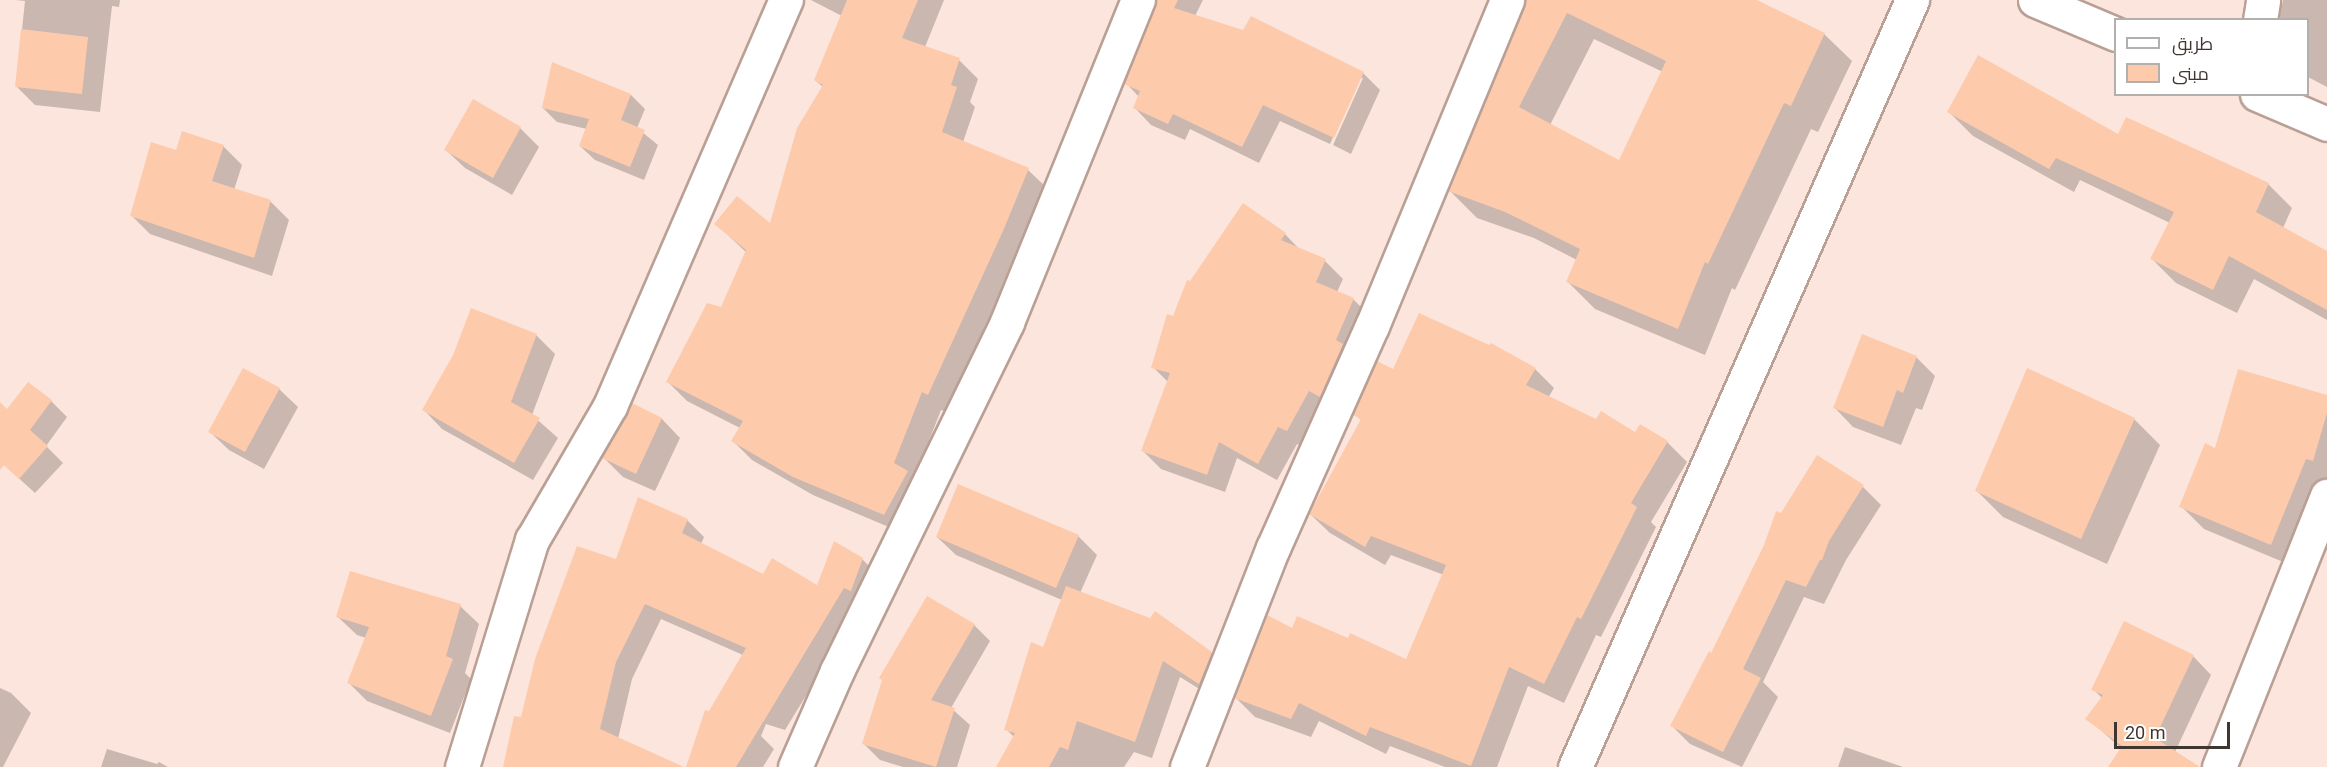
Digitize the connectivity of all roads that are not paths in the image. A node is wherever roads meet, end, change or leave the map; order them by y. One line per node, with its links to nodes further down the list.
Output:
1 (786, 0): 12 (street)
2 (1138, 0): 13 (street)
3 (1507, 0): 14 (street)
4 (1912, 0): 15 (street)
5 (2035, 0): 8 (street)
6 (2263, 0): 7 (street)
7 (2260, 18)
8 (2114, 34)
9 (2262, 96): 10 (street)
10 (2327, 124)
11 (2327, 496): 16 (street)
12 (462, 767)
13 (795, 767)
14 (1187, 767)
15 (1575, 767)
16 (2219, 767)

